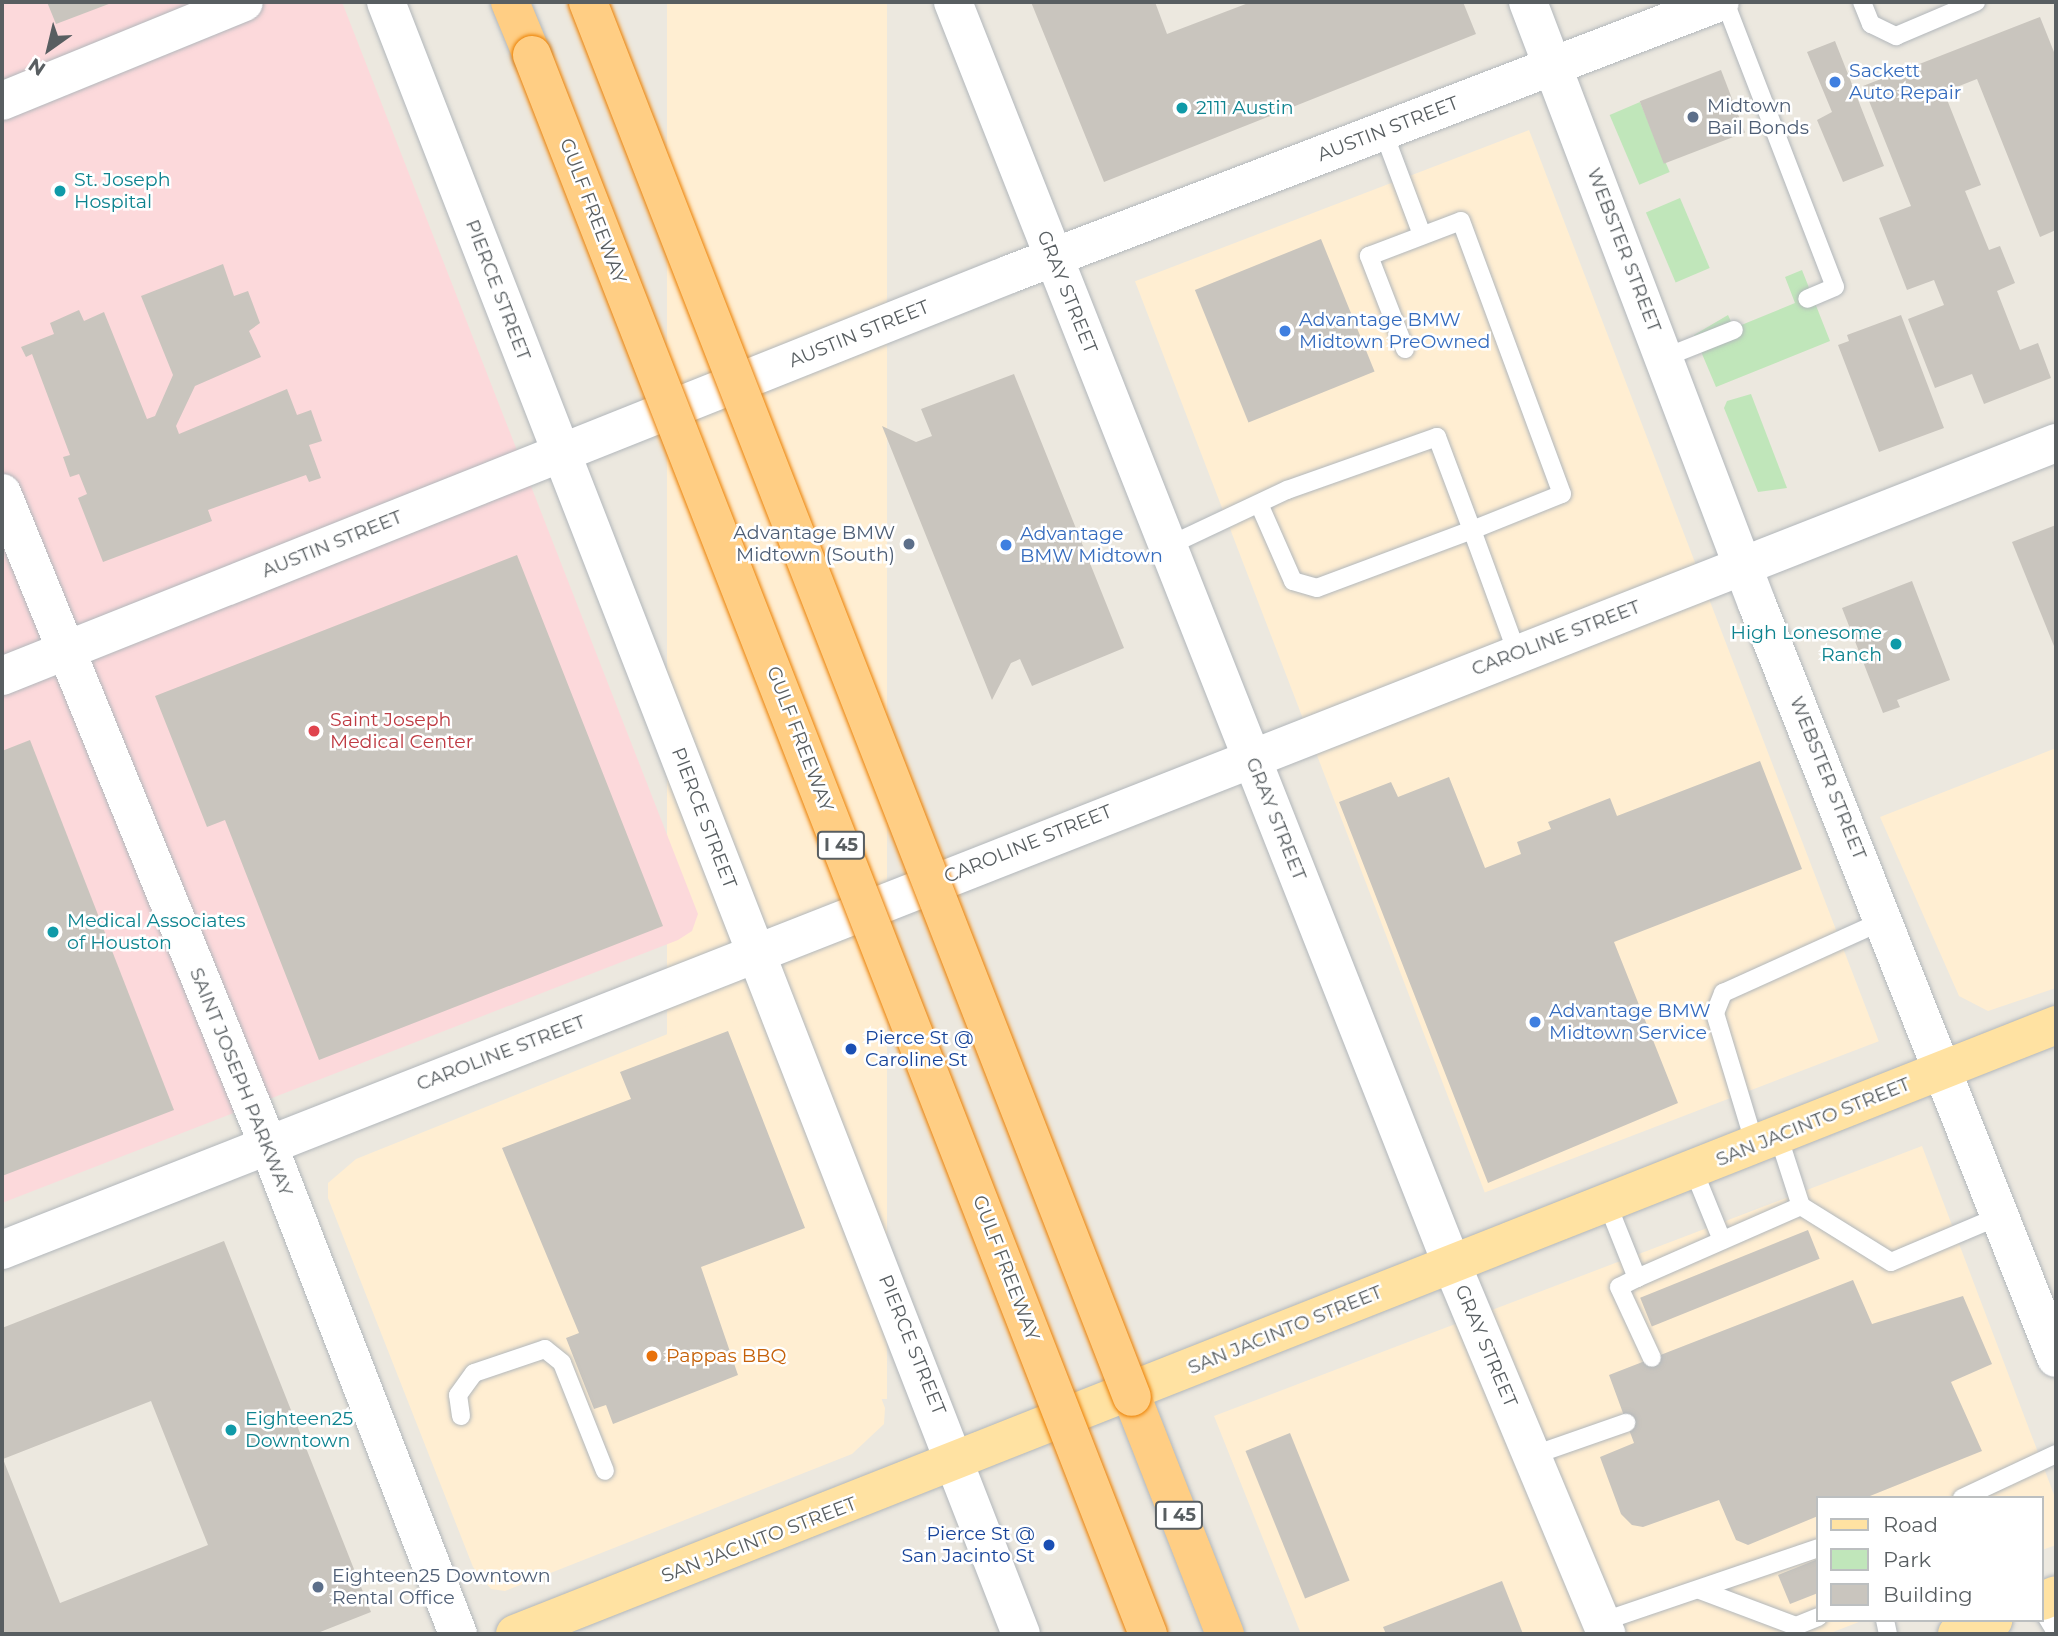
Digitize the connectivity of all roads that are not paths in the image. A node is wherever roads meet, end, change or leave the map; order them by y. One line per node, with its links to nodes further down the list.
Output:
1 (244, 2): 13 (street)
2 (386, 2): 22 (street, PIERCE STREET)
3 (510, 2): 11 (highway, GULF FREEWAY / I 45)
4 (516, 2): 11 (highway)
5 (589, 2): 66 (highway, I 45, bridge)
6 (953, 2): 16 (street, GRAY STREET)
7 (1528, 2): 12 (street, WEBSTER STREET)
8 (1723, 2): 12 (street, AUSTIN STREET); 17 (lane)
9 (1862, 2): 10 (lane)
10 (1976, 2)
11 (532, 55): 65 (highway, GULF FREEWAY / I 45, bridge)
12 (1554, 66): 14 (street, AUSTIN STREET); 20 (street, WEBSTER STREET)
13 (2, 101)
14 (1383, 131): 15 (lane); 16 (street, AUSTIN STREET)
15 (1423, 235): 19 (lane); 25 (lane)
16 (1053, 257): 22 (street, AUSTIN STREET); 26 (street, GRAY STREET)
17 (1807, 299)
18 (1734, 330): 20 (lane)
19 (1405, 349)
20 (1666, 357): 27 (street, WEBSTER STREET)
21 (2056, 443): 27 (street, CAROLINE STREET)
22 (562, 452): 28 (street, AUSTIN STREET); 33 (street, PIERCE STREET)
23 (2, 492): 28 (street, SAINT JOSEPH PARKWAY)
24 (1259, 504): 25 (lane); 25 (lane); 26 (lane)
25 (1472, 530): 29 (lane)
26 (1168, 546): 31 (street, GRAY STREET)
27 (1745, 564): 29 (street, CAROLINE STREET); 32 (street, WEBSTER STREET)
28 (63, 651): 30 (street, AUSTIN STREET); 37 (street, SAINT JOSEPH PARKWAY)
29 (1517, 653): 31 (street, CAROLINE STREET)
30 (2, 676)
31 (1251, 756): 33 (street, CAROLINE STREET); 44 (street, GRAY STREET)
32 (1885, 920): 35 (street, WEBSTER STREET); 36 (lane)
33 (757, 954): 37 (street, CAROLINE STREET); 52 (street, PIERCE STREET)
34 (2056, 1025): 35 (main road, SAN JACINTO STREET)
35 (1943, 1070): 36 (main road, SAN JACINTO STREET); 41 (street, WEBSTER STREET)
36 (1766, 1140): 38 (main road, SAN JACINTO STREET); 40 (lane)
37 (269, 1147): 43 (street, CAROLINE STREET); 62 (street, SAINT JOSEPH PARKWAY)
38 (1693, 1169): 39 (main road, SAN JACINTO STREET); 42 (lane)
39 (1607, 1203): 44 (main road, SAN JACINTO STREET); 45 (lane)
40 (1801, 1206): 41 (lane); 42 (lane)
41 (2000, 1216): 47 (street, WEBSTER STREET)
42 (1722, 1240): 45 (lane)
43 (2, 1250)
44 (1452, 1265): 51 (street, GRAY STREET); 52 (main road, SAN JACINTO STREET)
45 (1637, 1278): 46 (lane)
46 (1652, 1358)
47 (2056, 1358)
48 (461, 1416): 53 (lane)
49 (1626, 1423): 51 (lane)
50 (2056, 1454): 54 (lane)
51 (1531, 1456): 59 (street, GRAY STREET)
52 (958, 1462): 63 (main road, SAN JACINTO STREET); 64 (street, PIERCE STREET)
53 (605, 1471)
54 (1972, 1496)
55 (1816, 1549): 56 (lane)
56 (1700, 1590): 59 (lane); 60 (lane)
57 (2044, 1612): 61 (lane)
58 (1816, 1618): 60 (lane)
59 (1603, 1628)
60 (1796, 1630)
61 (2056, 1632)
62 (458, 1634)
63 (515, 1634)
64 (1021, 1634)
65 (1149, 1634)
66 (1225, 1634)

